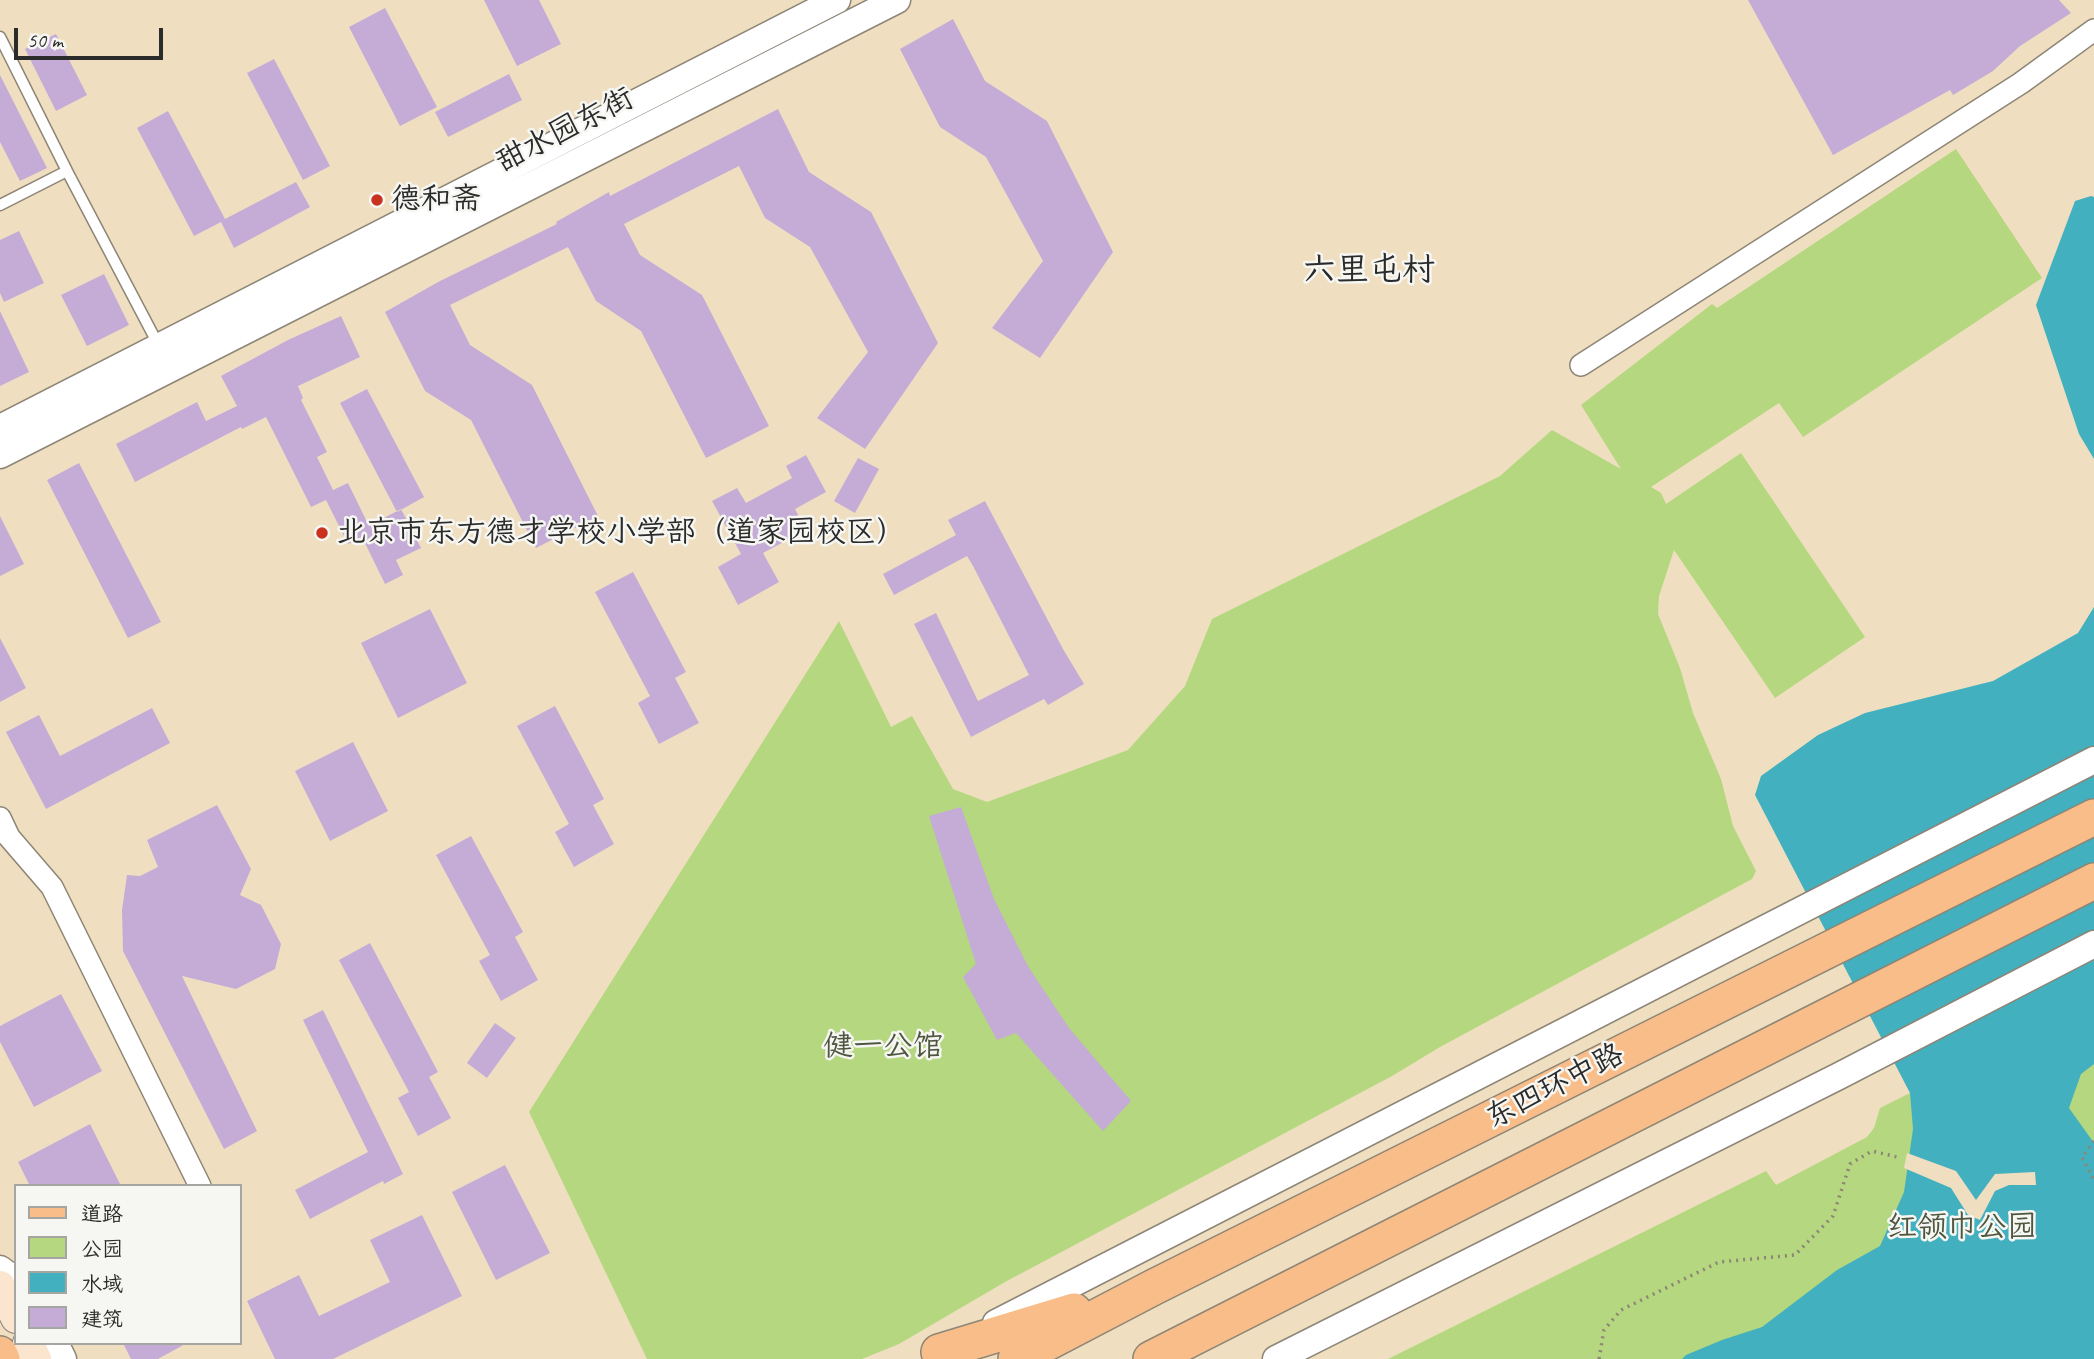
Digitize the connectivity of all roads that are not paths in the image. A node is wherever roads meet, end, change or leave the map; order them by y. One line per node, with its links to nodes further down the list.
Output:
1 (837, 0): 7 (street, 甜水园东街)
2 (897, 0): 10 (street, 甜水园东街)
3 (2094, 30): 8 (street)
4 (0, 37): 5 (lane)
5 (67, 170): 6 (lane); 7 (lane)
6 (0, 205)
7 (160, 347): 9 (street, 甜水园东街)
8 (1581, 365)
9 (0, 428)
10 (0, 455)
11 (2094, 761): 22 (street, 东四环中路)
12 (2094, 817): 18 (highway, 东四环中路)
13 (0, 818): 16 (street)
14 (2094, 881): 20 (highway, 东四环中路)
15 (2094, 944): 26 (street)
16 (199, 1184)
17 (0, 1286): 19 (main road)
18 (1154, 1287): 22 (highway); 24 (highway, 东四环中路)
19 (14, 1314)
20 (1174, 1350): 25 (highway, 东四环中路)
21 (0, 1353): 23 (main road)
22 (933, 1356)
23 (3, 1359)
24 (1016, 1359)
25 (1151, 1359)
26 (1276, 1359)

